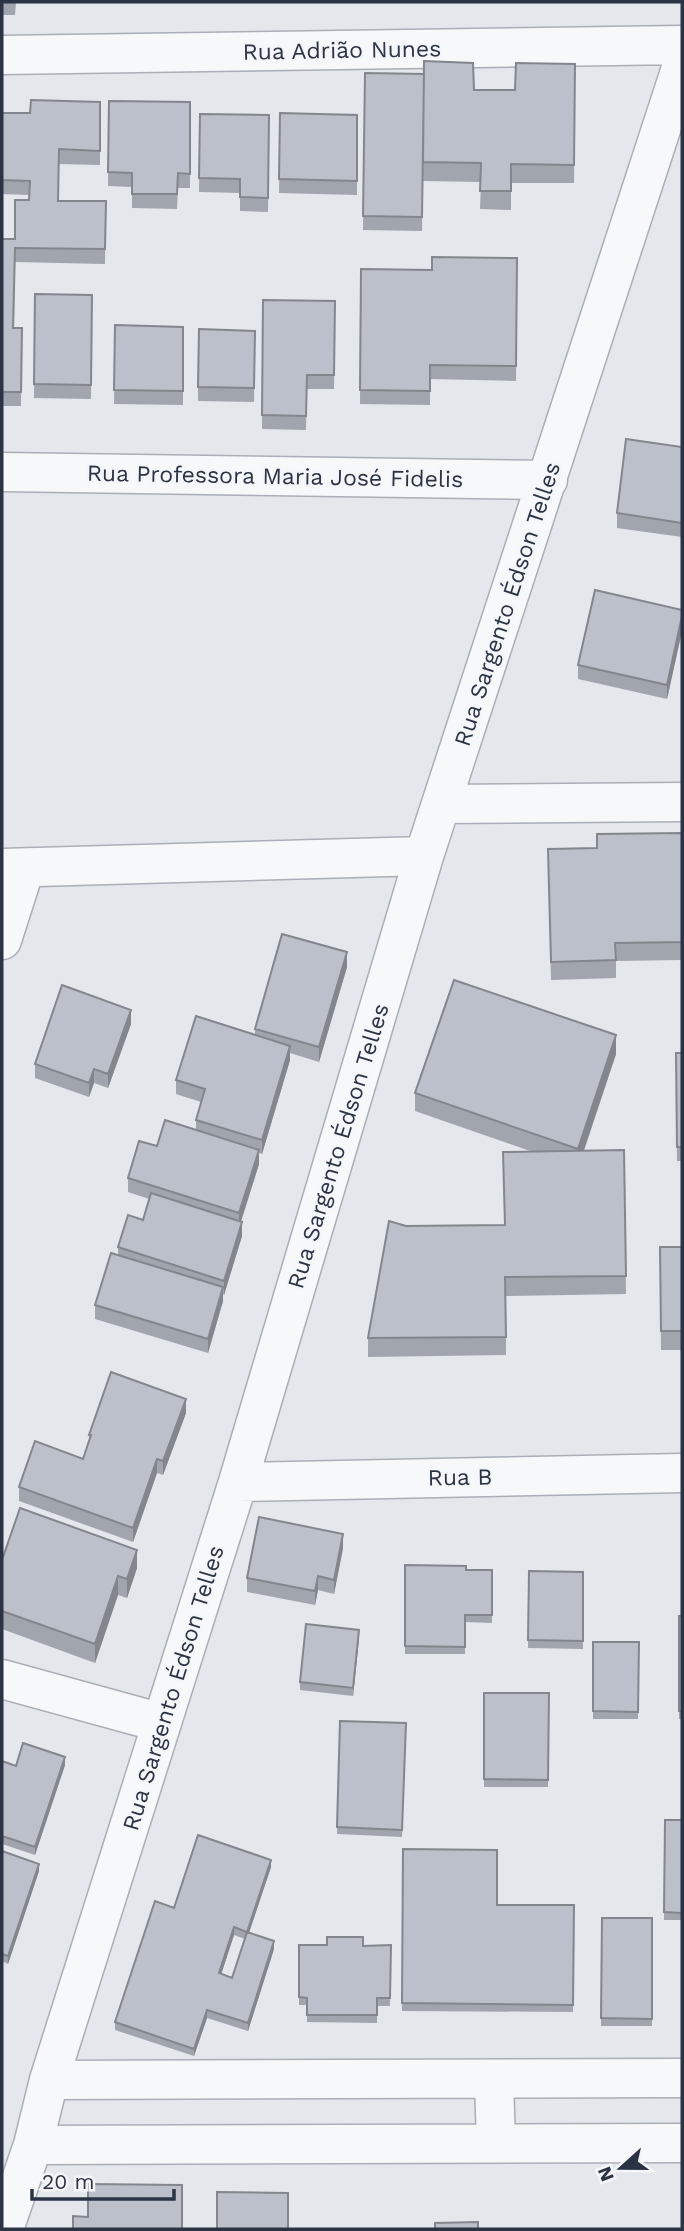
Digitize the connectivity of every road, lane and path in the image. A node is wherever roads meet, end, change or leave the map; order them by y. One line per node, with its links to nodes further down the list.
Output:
1 (682, 45): 2 (street, Rua Adrião Nunes)
2 (2, 55)
3 (682, 65): 5 (street, Rua Sargento Édson Telles)
4 (2, 472): 5 (street, Rua Professora Maria José Fidelis)
5 (548, 480): 7 (street, Rua Sargento Édson Telles)
6 (682, 802): 7 (street)
7 (442, 804): 8 (street, Rua Sargento Édson Telles)
8 (424, 856): 9 (street); 12 (street, Rua Sargento Édson Telles)
9 (13, 868): 10 (street)
10 (2, 940)
11 (682, 1473): 12 (street, Rua B)
12 (237, 1482): 14 (street, Rua Sargento Édson Telles)
13 (2, 1679): 14 (street)
14 (162, 1723): 16 (street, Rua Sargento Édson Telles)
15 (682, 2078): 17 (street)
16 (49, 2080): 17 (street); 20 (street, Rua Sargento Édson Telles)
17 (494, 2080): 19 (street)
18 (682, 2143): 19 (street)
19 (496, 2144): 20 (street)
20 (33, 2145): 21 (street, Rua Sargento Édson Telles)
21 (4, 2229)

